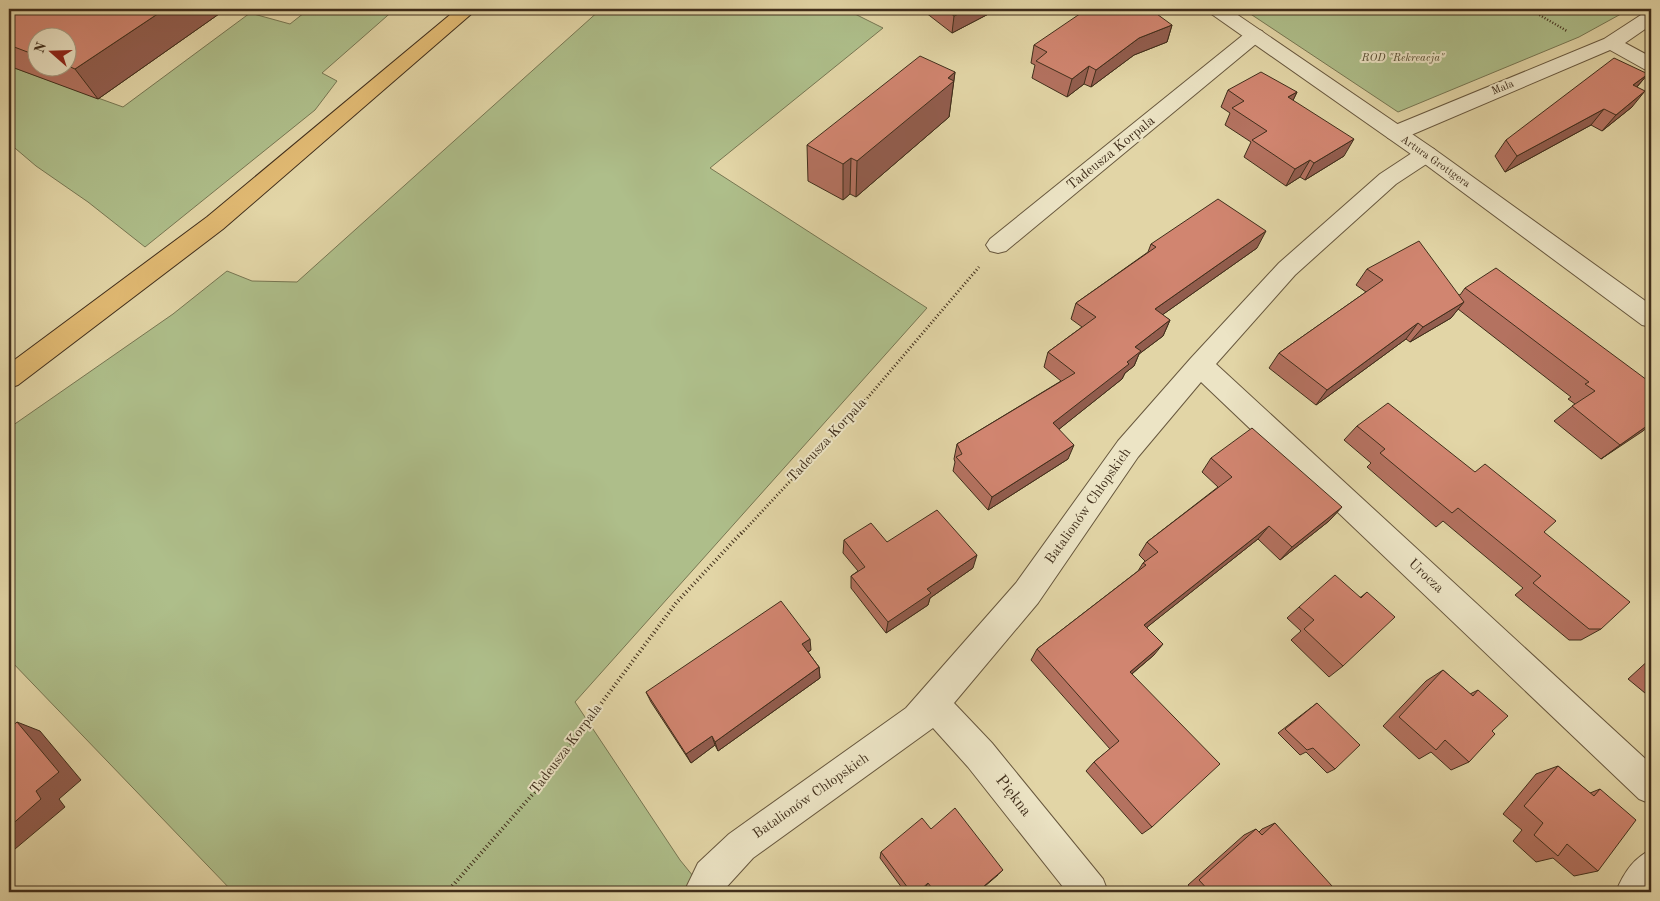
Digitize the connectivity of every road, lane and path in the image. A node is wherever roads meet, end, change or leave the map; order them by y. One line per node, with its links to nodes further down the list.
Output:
1 (468, 9): 13 (main road)
2 (1217, 9): 5 (street, Artura Grottgera)
3 (1529, 9): 6 (path)
4 (1651, 17): 6 (street, Mała)
5 (1255, 35): 8 (street, Artura Grottgera); 10 (street, Tadeusza Korpala)
6 (1604, 46): 7 (street); 8 (street, Mała)
7 (1651, 65)
8 (1396, 133): 9 (street, Artura Grottgera)
9 (1426, 154): 11 (street, Artura Grottgera); 12 (street, Batalionów Chłopskich)
10 (998, 244): 17 (path, Tadeusza Korpala)
11 (1651, 318)
12 (1200, 365): 14 (street, Batalionów Chłopskich); 15 (street, Urocza)
13 (9, 378)
14 (932, 703): 18 (street, Batalionów Chłopskich); 19 (street, Piękna)
15 (1651, 787)
16 (1651, 868): 20 (street)
17 (447, 892)
18 (702, 892)
19 (1090, 892)
20 (1634, 892)

